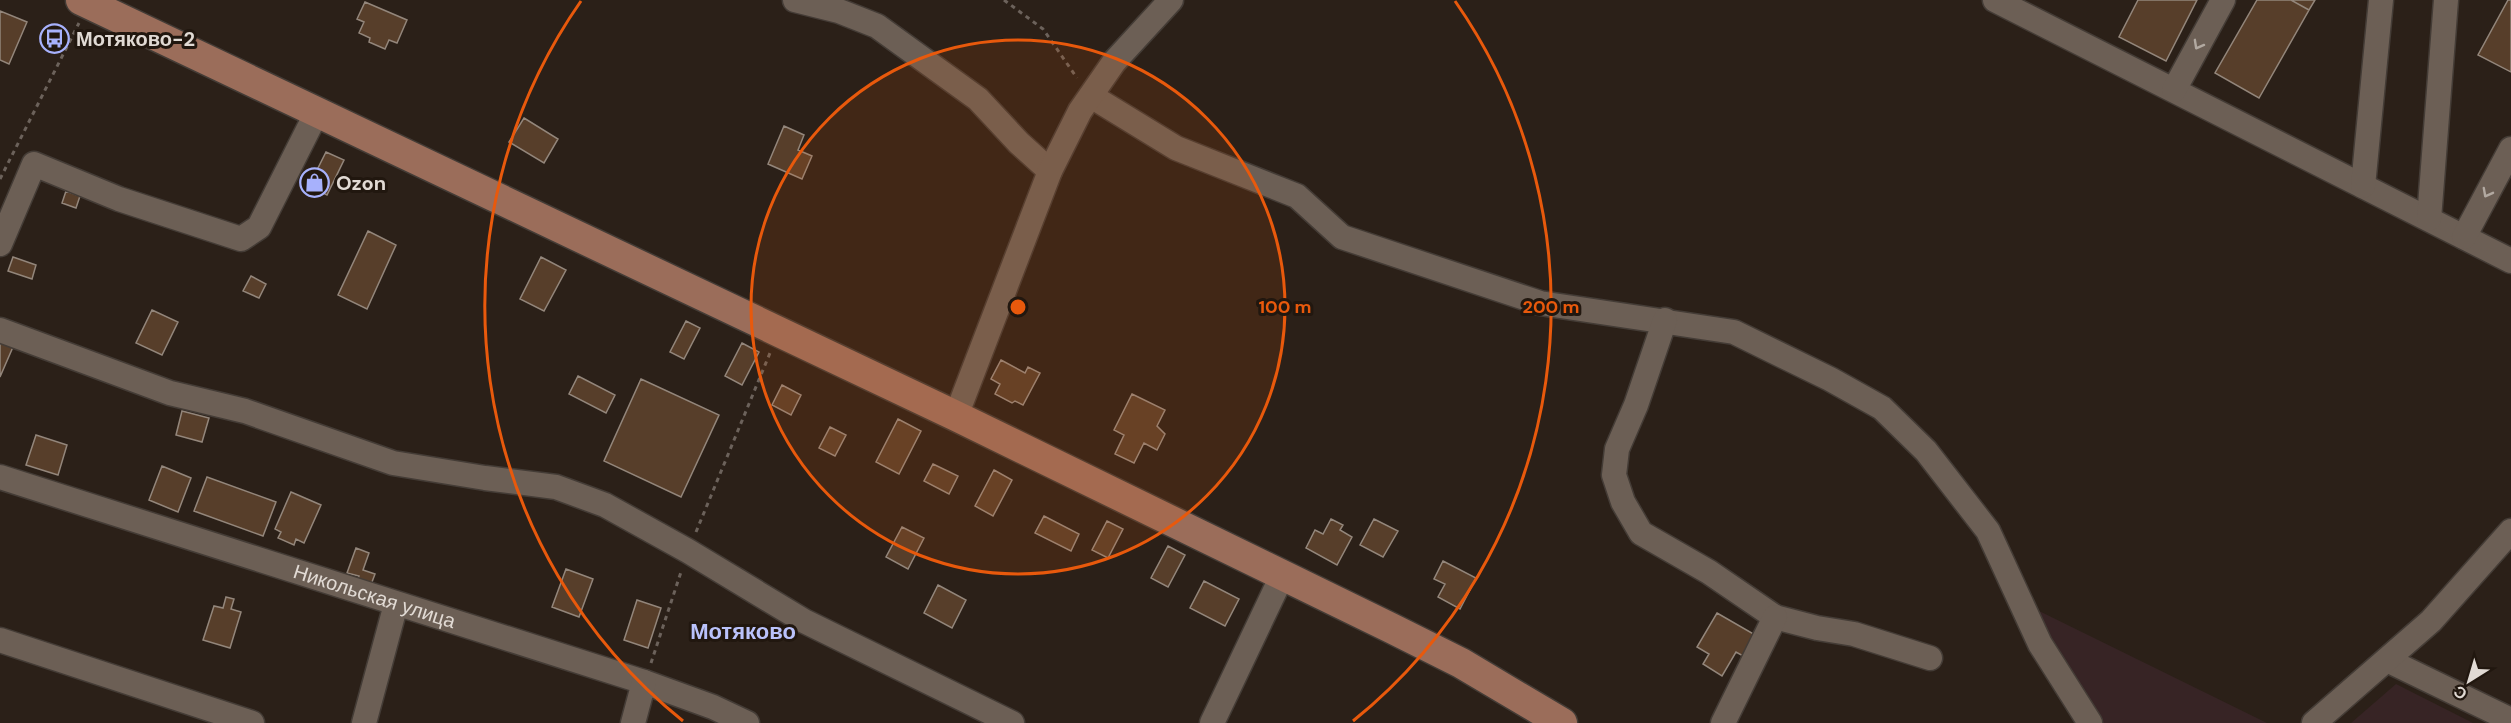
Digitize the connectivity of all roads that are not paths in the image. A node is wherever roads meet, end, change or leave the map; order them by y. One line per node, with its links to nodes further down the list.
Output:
1 (795, 0): 12 (street)
2 (1171, 0): 9 (street)
3 (1995, 0): 8 (street)
4 (2223, 0): 8 (street, one-way to 8)
5 (2381, 0): 13 (street)
6 (2446, 0): 14 (street)
7 (85, 2): 10 (main road)
8 (2174, 90): 13 (street)
9 (1090, 96): 12 (street); 18 (street)
10 (317, 112): 16 (street); 20 (main road)
11 (2511, 149): 15 (street, one-way to 15)
12 (1050, 171): 20 (street)
13 (2363, 186): 14 (street)
14 (2429, 219): 15 (street)
15 (2464, 237): 17 (street)
16 (0, 244)
17 (2511, 261)
18 (1665, 320): 25 (street); 39 (street)
19 (0, 330): 36 (street)
20 (956, 416): 23 (main road)
21 (0, 477): 24 (street, Никольская улица)
22 (2511, 531): 28 (street)
23 (1282, 576): 31 (street); 37 (main road)
24 (396, 604): 29 (street, Никольская улица); 33 (street)
25 (1775, 617): 27 (street); 38 (street)
26 (0, 640): 32 (street)
27 (1930, 658)
28 (2387, 660): 30 (street); 40 (street)
29 (644, 682): 34 (street); 35 (street, Никольская улица)
30 (2511, 720)
31 (1212, 722)
32 (252, 723)
33 (364, 723)
34 (633, 723)
35 (747, 723)
36 (1012, 723)
37 (1562, 723)
38 (1723, 723)
39 (2090, 723)
40 (2314, 723)

